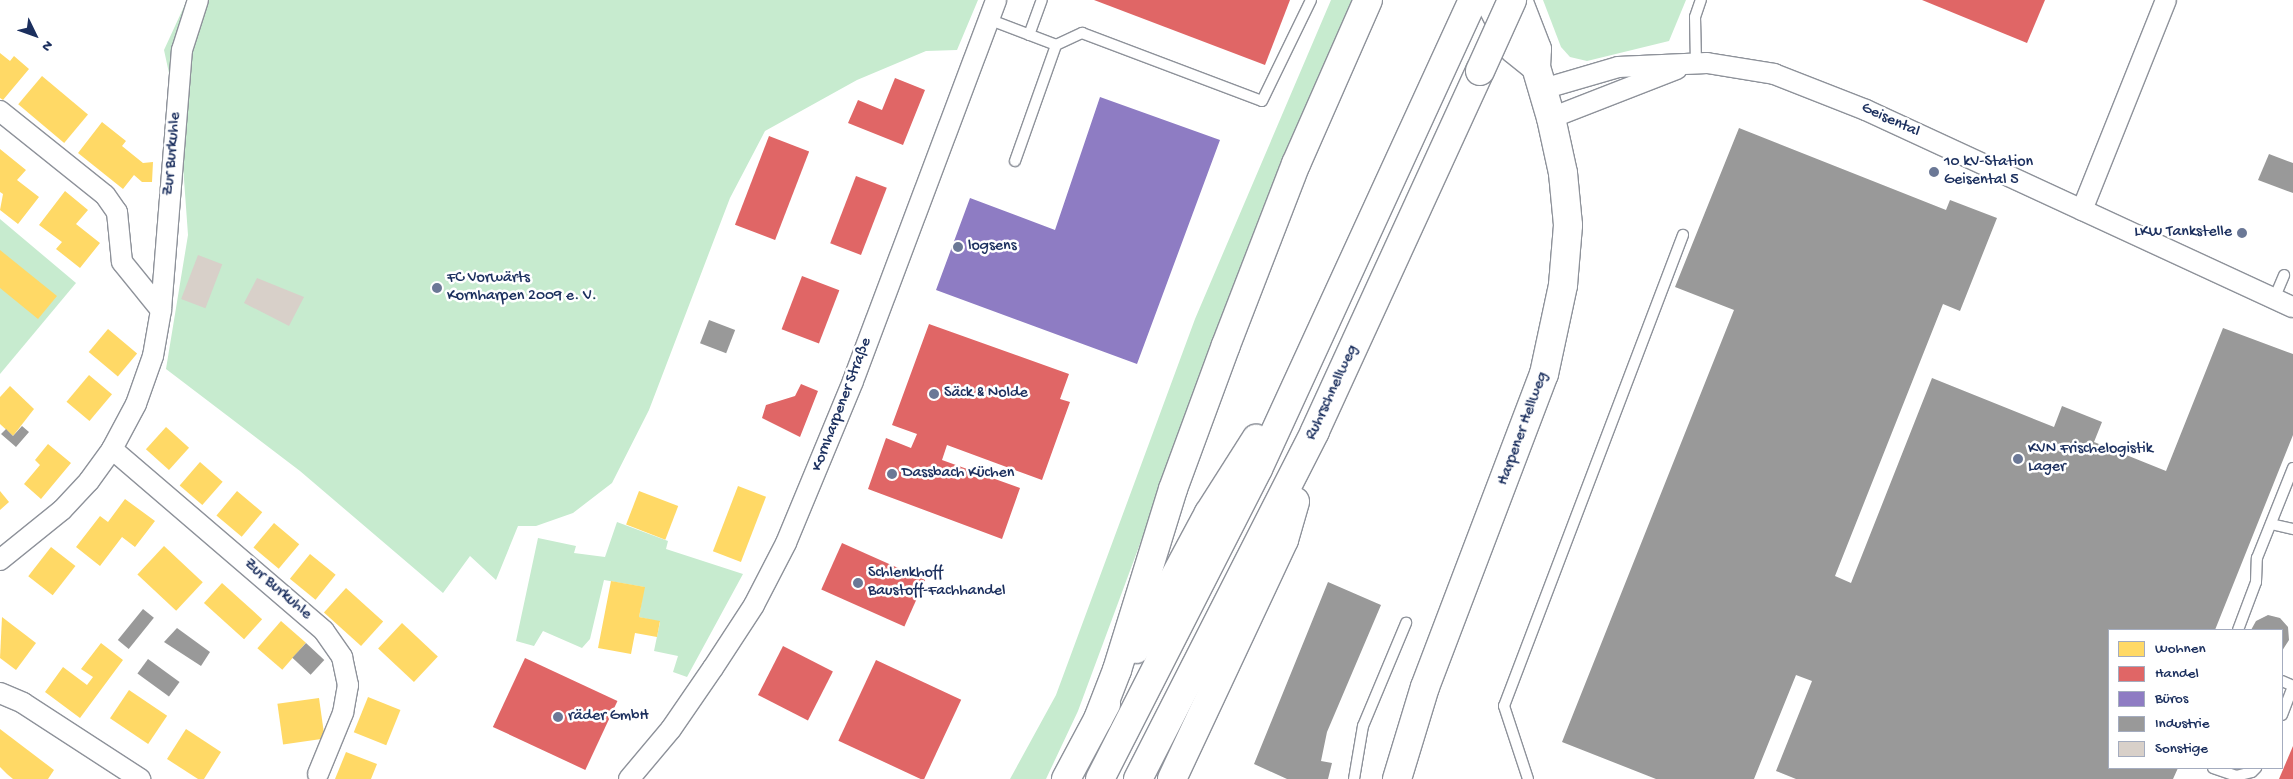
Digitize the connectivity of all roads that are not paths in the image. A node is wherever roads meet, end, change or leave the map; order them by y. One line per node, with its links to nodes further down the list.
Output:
1 (198, 0): 25 (street, Zur Burkuhle)
2 (996, 0): 12 (street, Kornharpener Straße)
3 (1042, 0): 13 (lane)
4 (1311, 0): 14 (lane)
5 (1368, 0): 40 (main road)
6 (1473, 0): 26 (main road)
7 (1489, 0): 16 (main road)
8 (1512, 0): 27 (main road, Ruhrschnellweg, bridge)
9 (1518, 0): 16 (main road, Harpener Hellweg)
10 (1701, 0): 15 (lane)
11 (2166, 0): 20 (street)
12 (988, 19): 13 (lane); 45 (street, Kornharpener Straße)
13 (1029, 35): 14 (lane)
14 (1056, 45): 19 (lane)
15 (1692, 64): 16 (street, Geisental); 18 (street, Geisental); 20 (street, Geisental)
16 (1539, 78): 18 (main road, Harpener Hellweg)
17 (0, 111): 25 (street)
18 (1551, 118): 51 (main road, Harpener Hellweg)
19 (1015, 161)
20 (2082, 210): 23 (street, Geisental)
21 (1684, 235): 52 (lane)
22 (2284, 275): 23 (lane)
23 (2274, 299): 24 (street, Geisental)
24 (2293, 307)
25 (161, 310): 28 (street, Zur Burkuhle)
26 (1326, 325): 40 (main road); 47 (main road)
27 (1315, 431): 48 (main road, Ruhrschnellweg); 49 (main road)
28 (112, 449): 32 (street, Zur Burkuhle); 43 (street, Zur Burkuhle)
29 (2293, 468): 30 (lane)
30 (2271, 524): 31 (lane); 34 (lane)
31 (2293, 528)
32 (0, 560)
33 (1406, 623): 50 (lane)
34 (2238, 629)
35 (0, 678): 38 (street)
36 (2293, 686): 39 (lane)
37 (0, 693): 38 (street)
38 (23, 703): 44 (street)
39 (2283, 712)
40 (1098, 719): 46 (main road)
41 (2216, 769): 42 (lane)
42 (2255, 769)
43 (318, 774)
44 (140, 779)
45 (629, 779)
46 (1066, 779)
47 (1100, 779)
48 (1138, 779)
49 (1173, 779)
50 (1354, 779)
51 (1397, 779)
52 (1528, 779)

